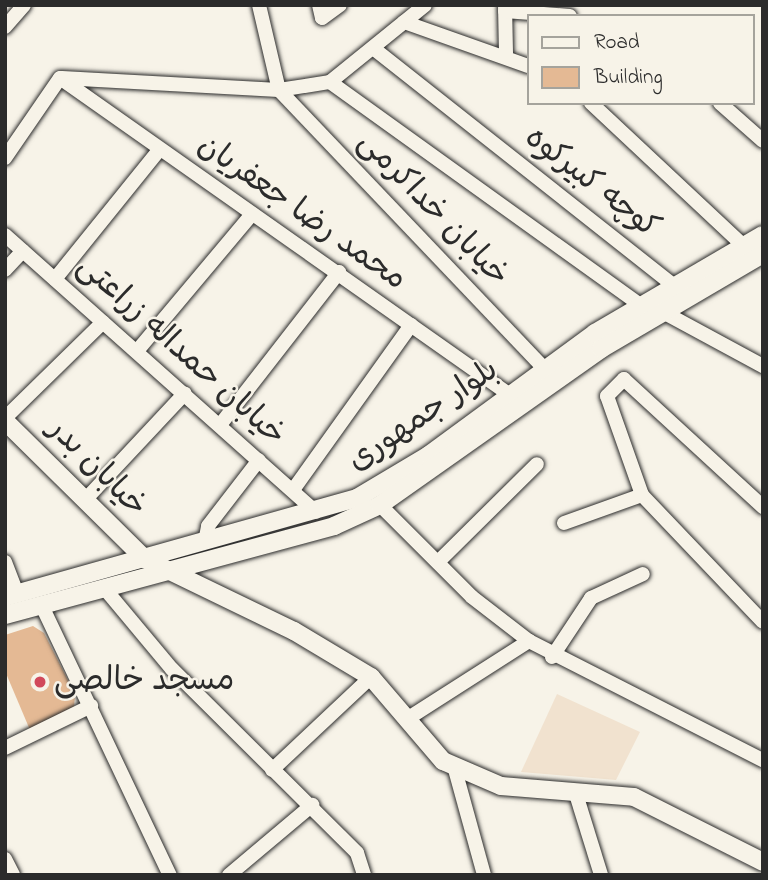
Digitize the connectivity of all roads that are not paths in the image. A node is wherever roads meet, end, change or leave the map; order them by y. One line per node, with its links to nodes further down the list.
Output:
1 (24, 5): 9 (street)
2 (259, 5): 15 (street)
3 (340, 5): 6 (street)
4 (425, 5): 8 (street)
5 (505, 8): 7 (street); 11 (street)
6 (320, 12)
7 (554, 14)
8 (404, 22): 10 (street); 11 (street)
9 (5, 27)
10 (373, 48): 14 (street); 30 (street, کوچه کبیرکوه)
11 (506, 53): 12 (street)
12 (526, 65)
13 (60, 78): 15 (street); 19 (street, محمد رضا جعفریان); 20 (street)
14 (330, 82): 15 (street); 31 (street)
15 (279, 90): 37 (street, خیابان خداکرمی)
16 (593, 105): 24 (street)
17 (722, 105): 18 (street)
18 (763, 141)
19 (159, 150): 21 (street, محمد رضا جعفریان); 29 (street)
20 (5, 158)
21 (253, 214): 28 (street, محمد رضا جعفریان); 35 (street)
22 (5, 235): 25 (street, خیابان حمداله زراعتی)
23 (763, 235): 24 (street, بلوار جمهوری)
24 (744, 246): 30 (street, بلوار جمهوری)
25 (23, 251): 27 (street); 29 (street, خیابان حمداله زراعتی)
26 (763, 254): 32 (street, بلوار جمهوری)
27 (5, 270)
28 (339, 272): 34 (street, محمد رضا جعفریان); 41 (street)
29 (55, 279): 33 (street, خیابان حمداله زراعتی)
30 (676, 286): 31 (street, بلوار جمهوری)
31 (642, 306): 37 (street, بلوار جمهوری)
32 (663, 312): 36 (street); 37 (street, بلوار جمهوری)
33 (103, 322): 35 (street, خیابان حمداله زراعتی); 40 (street)
34 (411, 325): 39 (street, محمد رضا جعفریان); 44 (street)
35 (137, 351): 38 (street, خیابان حمداله زراعتی)
36 (763, 366)
37 (550, 375): 39 (street, بلوار جمهوری); 47 (street, بلوار جمهوری)
38 (185, 393): 41 (street, خیابان حمداله زراعتی); 46 (street)
39 (510, 395): 49 (street, بلوار جمهوری)
40 (5, 419): 46 (street, خیابان بدر)
41 (220, 425): 42 (street, خیابان حمداله زراعتی)
42 (259, 460): 44 (street, خیابان حمداله زراعتی); 51 (street)
43 (537, 464): 54 (street)
44 (293, 490): 49 (street, خیابان حمداله زراعتی)
45 (642, 495): 48 (street); 50 (street); 61 (street)
46 (85, 500): 52 (street, خیابان بدر)
47 (380, 505): 54 (street); 55 (street, بلوار جمهوری)
48 (763, 507)
49 (316, 512): 51 (street, بلوار جمهوری)
50 (564, 523)
51 (205, 542): 52 (street, بلوار جمهوری)
52 (145, 559): 55 (street, خیابان بدر); 58 (street, بلوار جمهوری)
53 (5, 562): 58 (street)
54 (438, 562): 62 (street)
55 (167, 572): 57 (street, بلوار جمهوری); 64 (street, خیابان بدر)
56 (643, 574): 63 (street)
57 (105, 589): 59 (street, بلوار جمهوری); 70 (street)
58 (11, 595)
59 (41, 606): 60 (street, بلوار جمهوری); 65 (street)
60 (5, 615)
61 (763, 622)
62 (529, 641): 63 (street); 66 (street)
63 (552, 657): 68 (street)
64 (370, 677): 66 (street, خیابان بدر); 70 (street)
65 (91, 706): 67 (street); 77 (street)
66 (407, 719): 69 (street, خیابان بدر)
67 (5, 748)
68 (763, 760)
69 (454, 766): 71 (street); 79 (street)
70 (272, 770): 72 (street)
71 (576, 794): 74 (street); 80 (street)
72 (312, 805): 75 (street); 78 (street)
73 (5, 859): 76 (street)
74 (763, 862)
75 (237, 872)
76 (13, 875)
77 (170, 875)
78 (364, 875)
79 (484, 875)
80 (601, 875)

